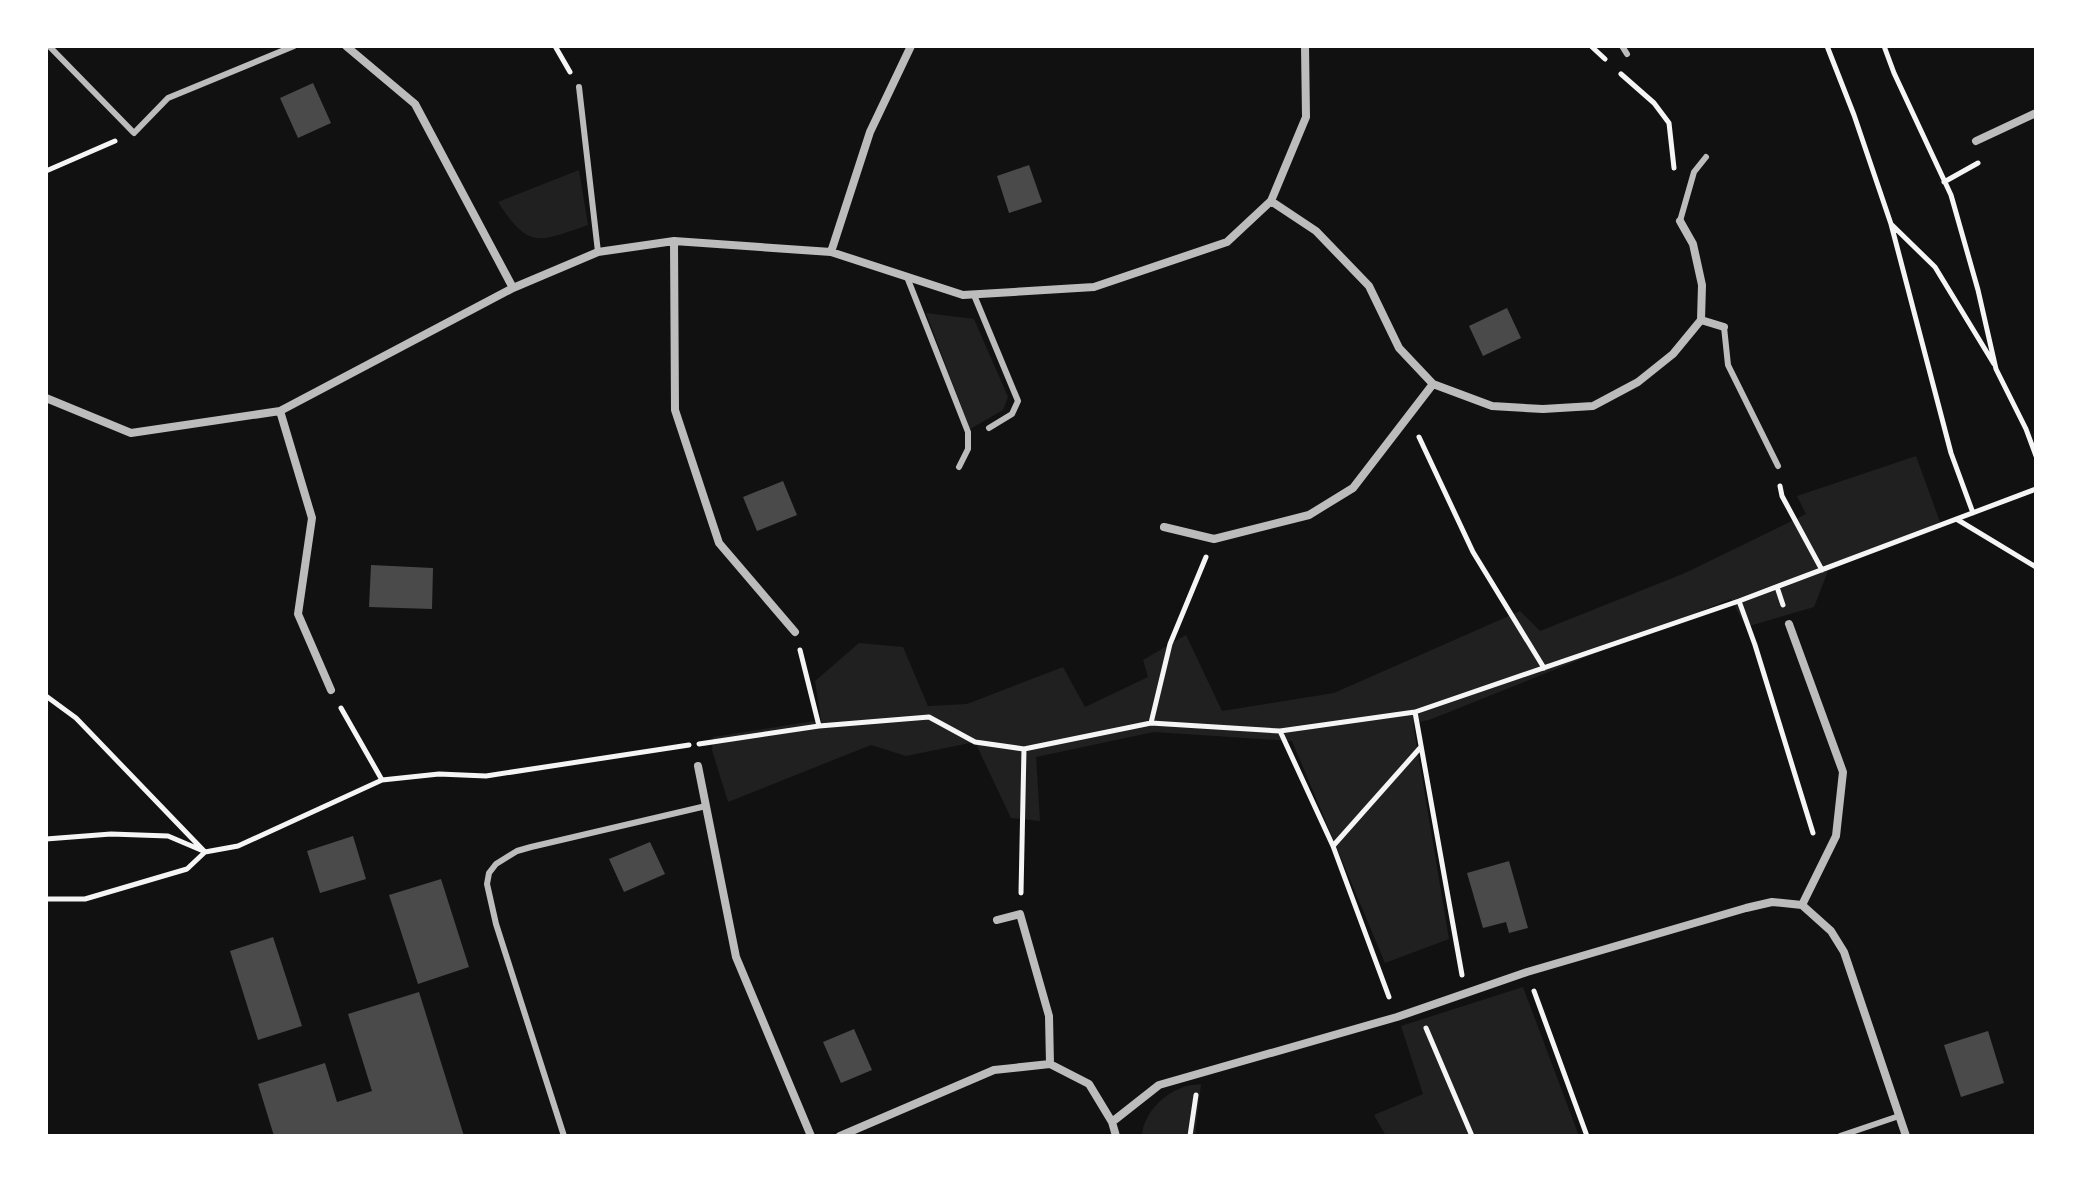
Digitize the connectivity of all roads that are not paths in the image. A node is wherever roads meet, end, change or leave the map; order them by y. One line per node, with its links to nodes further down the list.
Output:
1 (49, 46): 2 (lane)
2 (294, 46)
3 (346, 46): 18 (street)
4 (911, 46): 16 (street)
5 (1305, 46): 12 (street)
6 (1622, 46): 7 (lane)
7 (1627, 54)
8 (579, 87): 15 (lane)
9 (2036, 113): 10 (street)
10 (1976, 141)
11 (1706, 157): 13 (lane)
12 (1271, 201): 19 (street); 22 (street)
13 (1680, 221): 20 (street)
14 (674, 241): 15 (street); 16 (street); 30 (street)
15 (598, 252): 18 (street)
16 (831, 252): 17 (street)
17 (907, 277): 19 (street); 27 (lane)
18 (513, 288): 24 (street)
19 (974, 295): 25 (lane)
20 (1701, 320): 21 (street); 22 (street)
21 (1724, 327): 26 (lane)
22 (1433, 384): 28 (street)
23 (46, 398): 24 (street)
24 (280, 411): 31 (street)
25 (989, 428)
26 (1778, 466)
27 (959, 467)
28 (1164, 527)
29 (1789, 624): 34 (street)
30 (795, 632)
31 (331, 690)
32 (698, 766): 33 (street)
33 (706, 806): 39 (lane); 40 (street)
34 (1802, 905): 37 (street); 38 (street)
35 (997, 920): 36 (street)
36 (1050, 1064): 38 (street); 41 (street)
37 (1899, 1116): 43 (lane); 44 (street)
38 (1112, 1122): 42 (street)
39 (564, 1136)
40 (811, 1136)
41 (840, 1136)
42 (1116, 1136)
43 (1840, 1136)
44 (1906, 1136)

